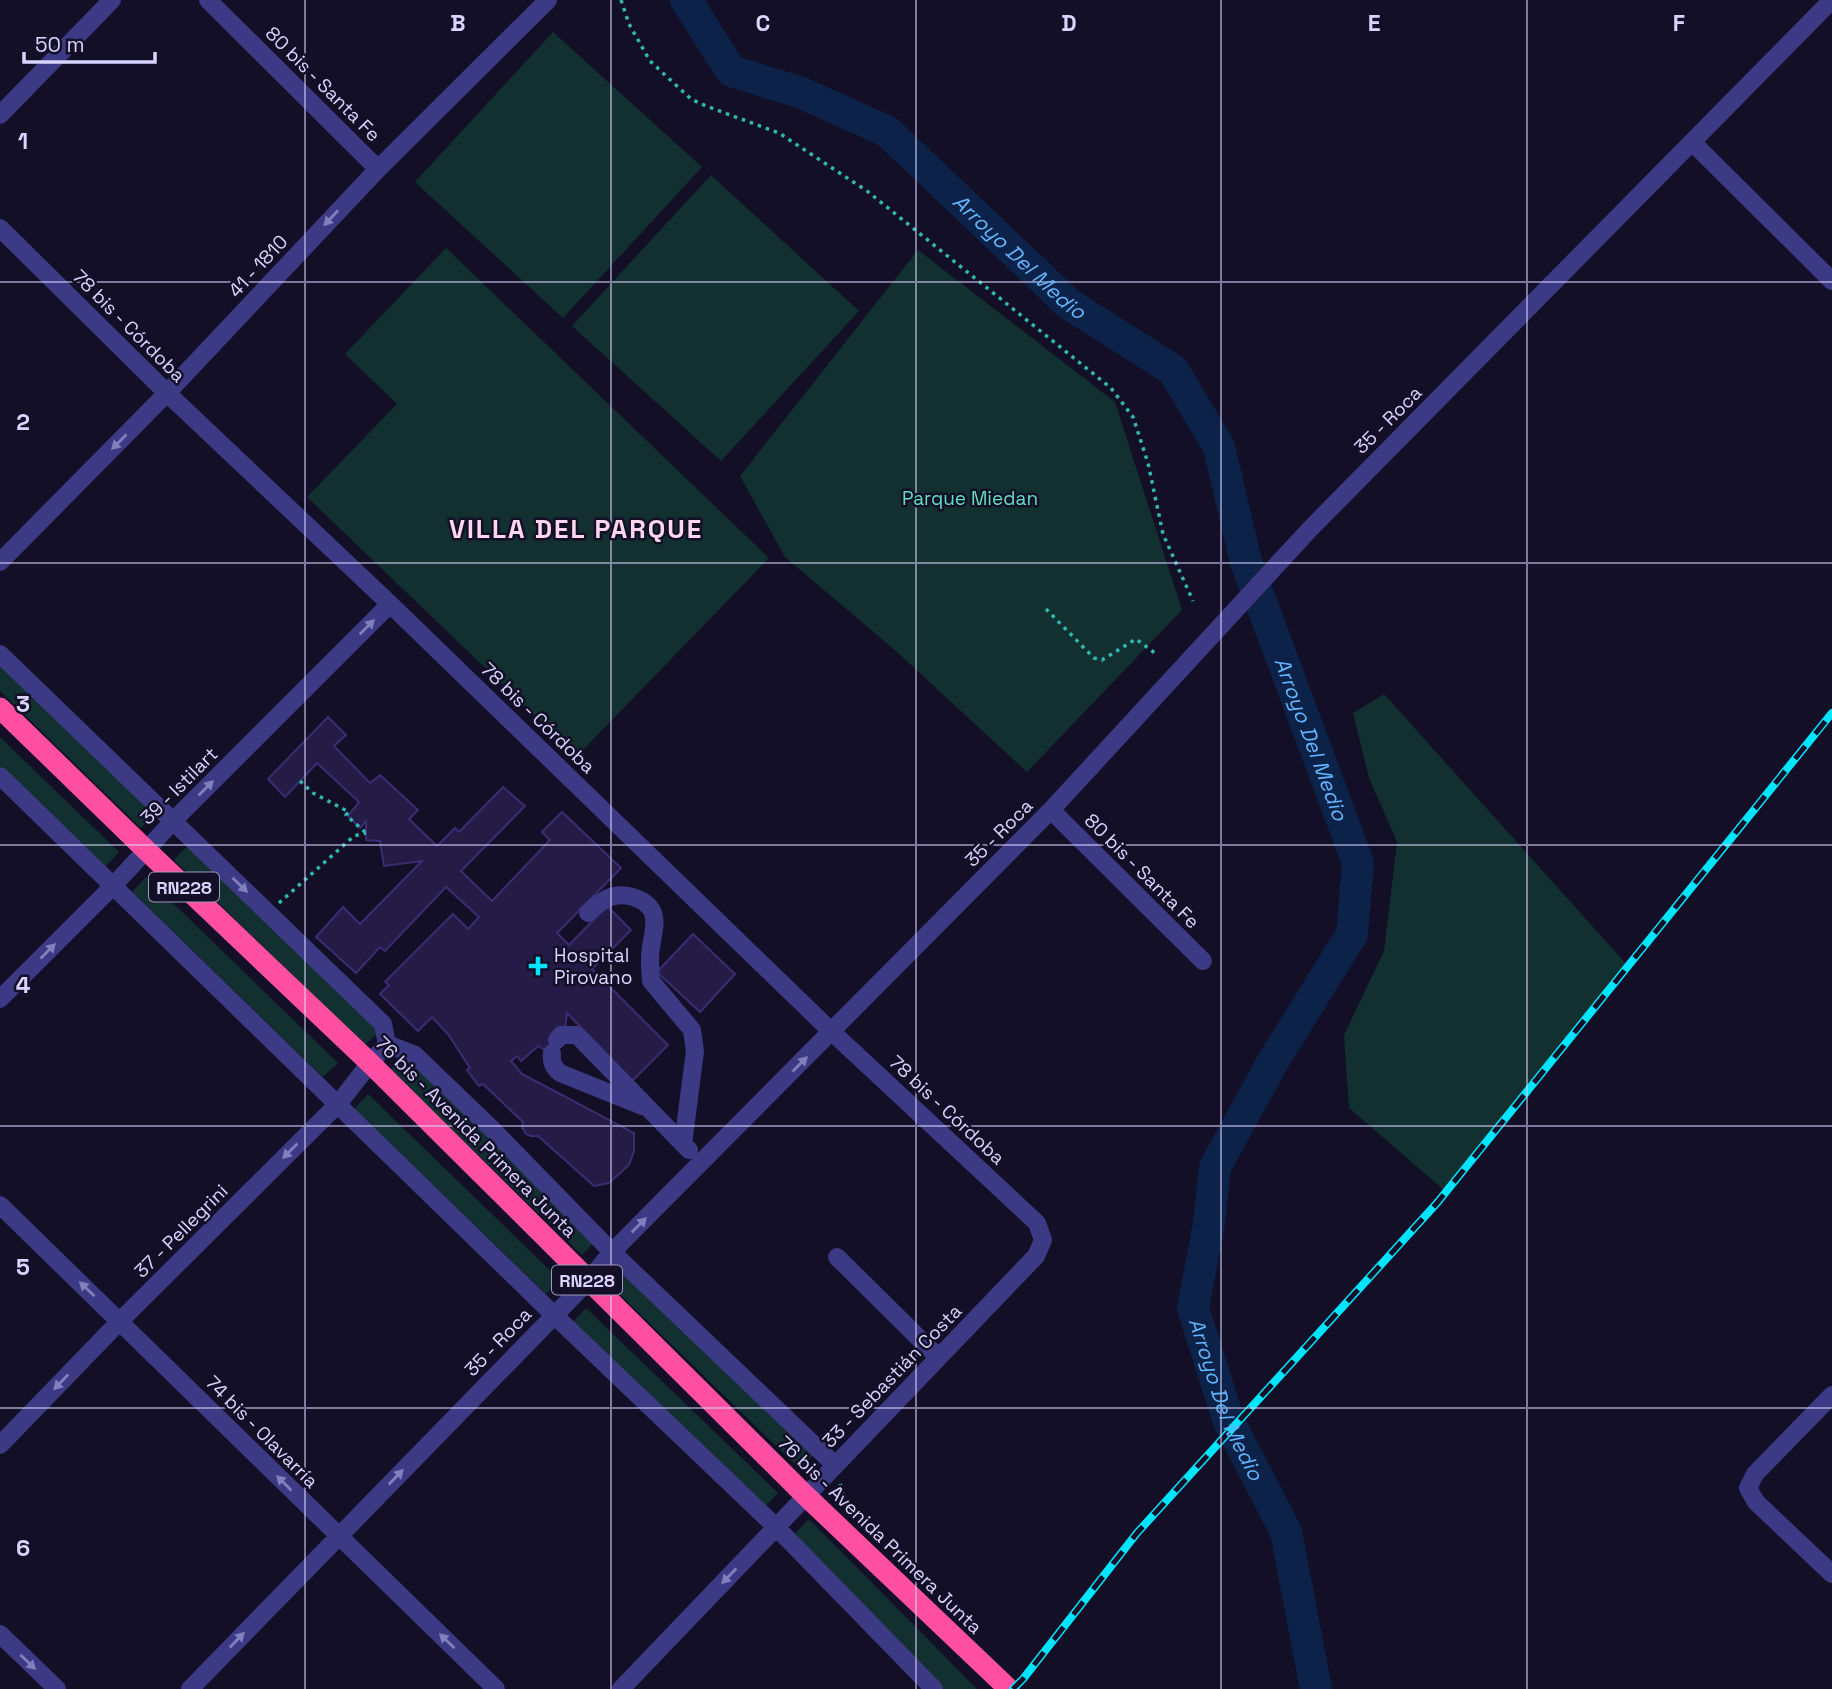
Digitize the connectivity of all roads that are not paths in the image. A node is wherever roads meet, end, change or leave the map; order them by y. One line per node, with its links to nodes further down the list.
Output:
1 (112, 0): 5 (street)
2 (208, 0): 7 (street, 80 bis - Santa Fe)
3 (548, 0): 7 (street, 41 - 1810)
4 (1832, 0): 6 (street, 35 - Roca)
5 (0, 115)
6 (1692, 142): 9 (street); 16 (street, 35 - Roca)
7 (378, 169): 10 (street, 41 - 1810, one-way to 10)
8 (0, 228): 10 (street, 78 bis - Córdoba)
9 (1832, 281)
10 (167, 393): 11 (street, 41 - 1810, one-way to 11); 12 (street, 78 bis - Córdoba)
11 (0, 562)
12 (390, 604): 17 (street, 39 - Istilart, one-way to 12); 23 (street, 78 bis - Córdoba)
13 (0, 654): 17 (street, 76 bis - Avenida Primera Junta)
14 (0, 708): 18 (highway, 76 bis - Avenida Primera Junta / RN228)
15 (0, 776): 19 (street)
16 (1051, 810): 21 (street, 80 bis - Santa Fe); 23 (street, 35 - Roca)
17 (174, 820): 18 (street, 39 - Istilart); 24 (street, 76 bis - Avenida Primera Junta, one-way to 24)
18 (146, 850): 19 (street, 39 - Istilart); 25 (highway, 76 bis - Avenida Primera Junta / RN228)
19 (113, 886): 22 (street, 39 - Istilart, one-way to 19); 26 (street)
20 (588, 913): 28 (street)
21 (1203, 961)
22 (0, 999)
23 (832, 1032): 29 (street, 35 - Roca, one-way to 23); 31 (street, 78 bis - Córdoba)
24 (387, 1044): 25 (street, 37 - Pellegrini); 32 (street, 76 bis - Avenida Primera Junta)
25 (370, 1063): 26 (street, 37 - Pellegrini); 34 (highway, 76 bis - Avenida Primera Junta / RN228)
26 (339, 1103): 35 (street); 36 (street, 37 - Pellegrini, one-way to 36)
27 (649, 1109): 27 (street); 28 (street)
28 (683, 1144): 29 (street)
29 (702, 1163): 32 (street, 35 - Roca, one-way to 29)
30 (0, 1205): 36 (street, 74 bis - Olavarría, one-way to 30)
31 (1043, 1240): 37 (street, 33 - Sebastián Costa)
32 (612, 1252): 34 (street, 35 - Roca); 40 (street, 76 bis - Avenida Primera Junta)
33 (837, 1257): 37 (street)
34 (588, 1281): 35 (street, 35 - Roca); 41 (highway, 76 bis - Avenida Primera Junta / RN228)
35 (554, 1315): 42 (street); 43 (street, 35 - Roca, one-way to 35)
36 (120, 1321): 39 (street, 37 - Pellegrini, one-way to 39); 43 (street, 74 bis - Olavarría, one-way to 36)
37 (938, 1357): 40 (street, 33 - Sebastián Costa)
38 (1832, 1395): 44 (street)
39 (0, 1445)
40 (835, 1465): 41 (street, 33 - Sebastián Costa)
41 (806, 1496): 42 (street, 33 - Sebastián Costa); 51 (highway, 76 bis - Avenida Primera Junta / RN228)
42 (776, 1527): 49 (street, 33 - Sebastián Costa, one-way to 49); 50 (street)
43 (338, 1536): 47 (street, 35 - Roca, one-way to 43); 48 (street, 74 bis - Olavarría, one-way to 43)
44 (1832, 1574)
45 (0, 1634): 46 (street, one-way to 46)
46 (57, 1689)
47 (190, 1689)
48 (496, 1689)
49 (621, 1689)
50 (934, 1689)
51 (1009, 1689)

